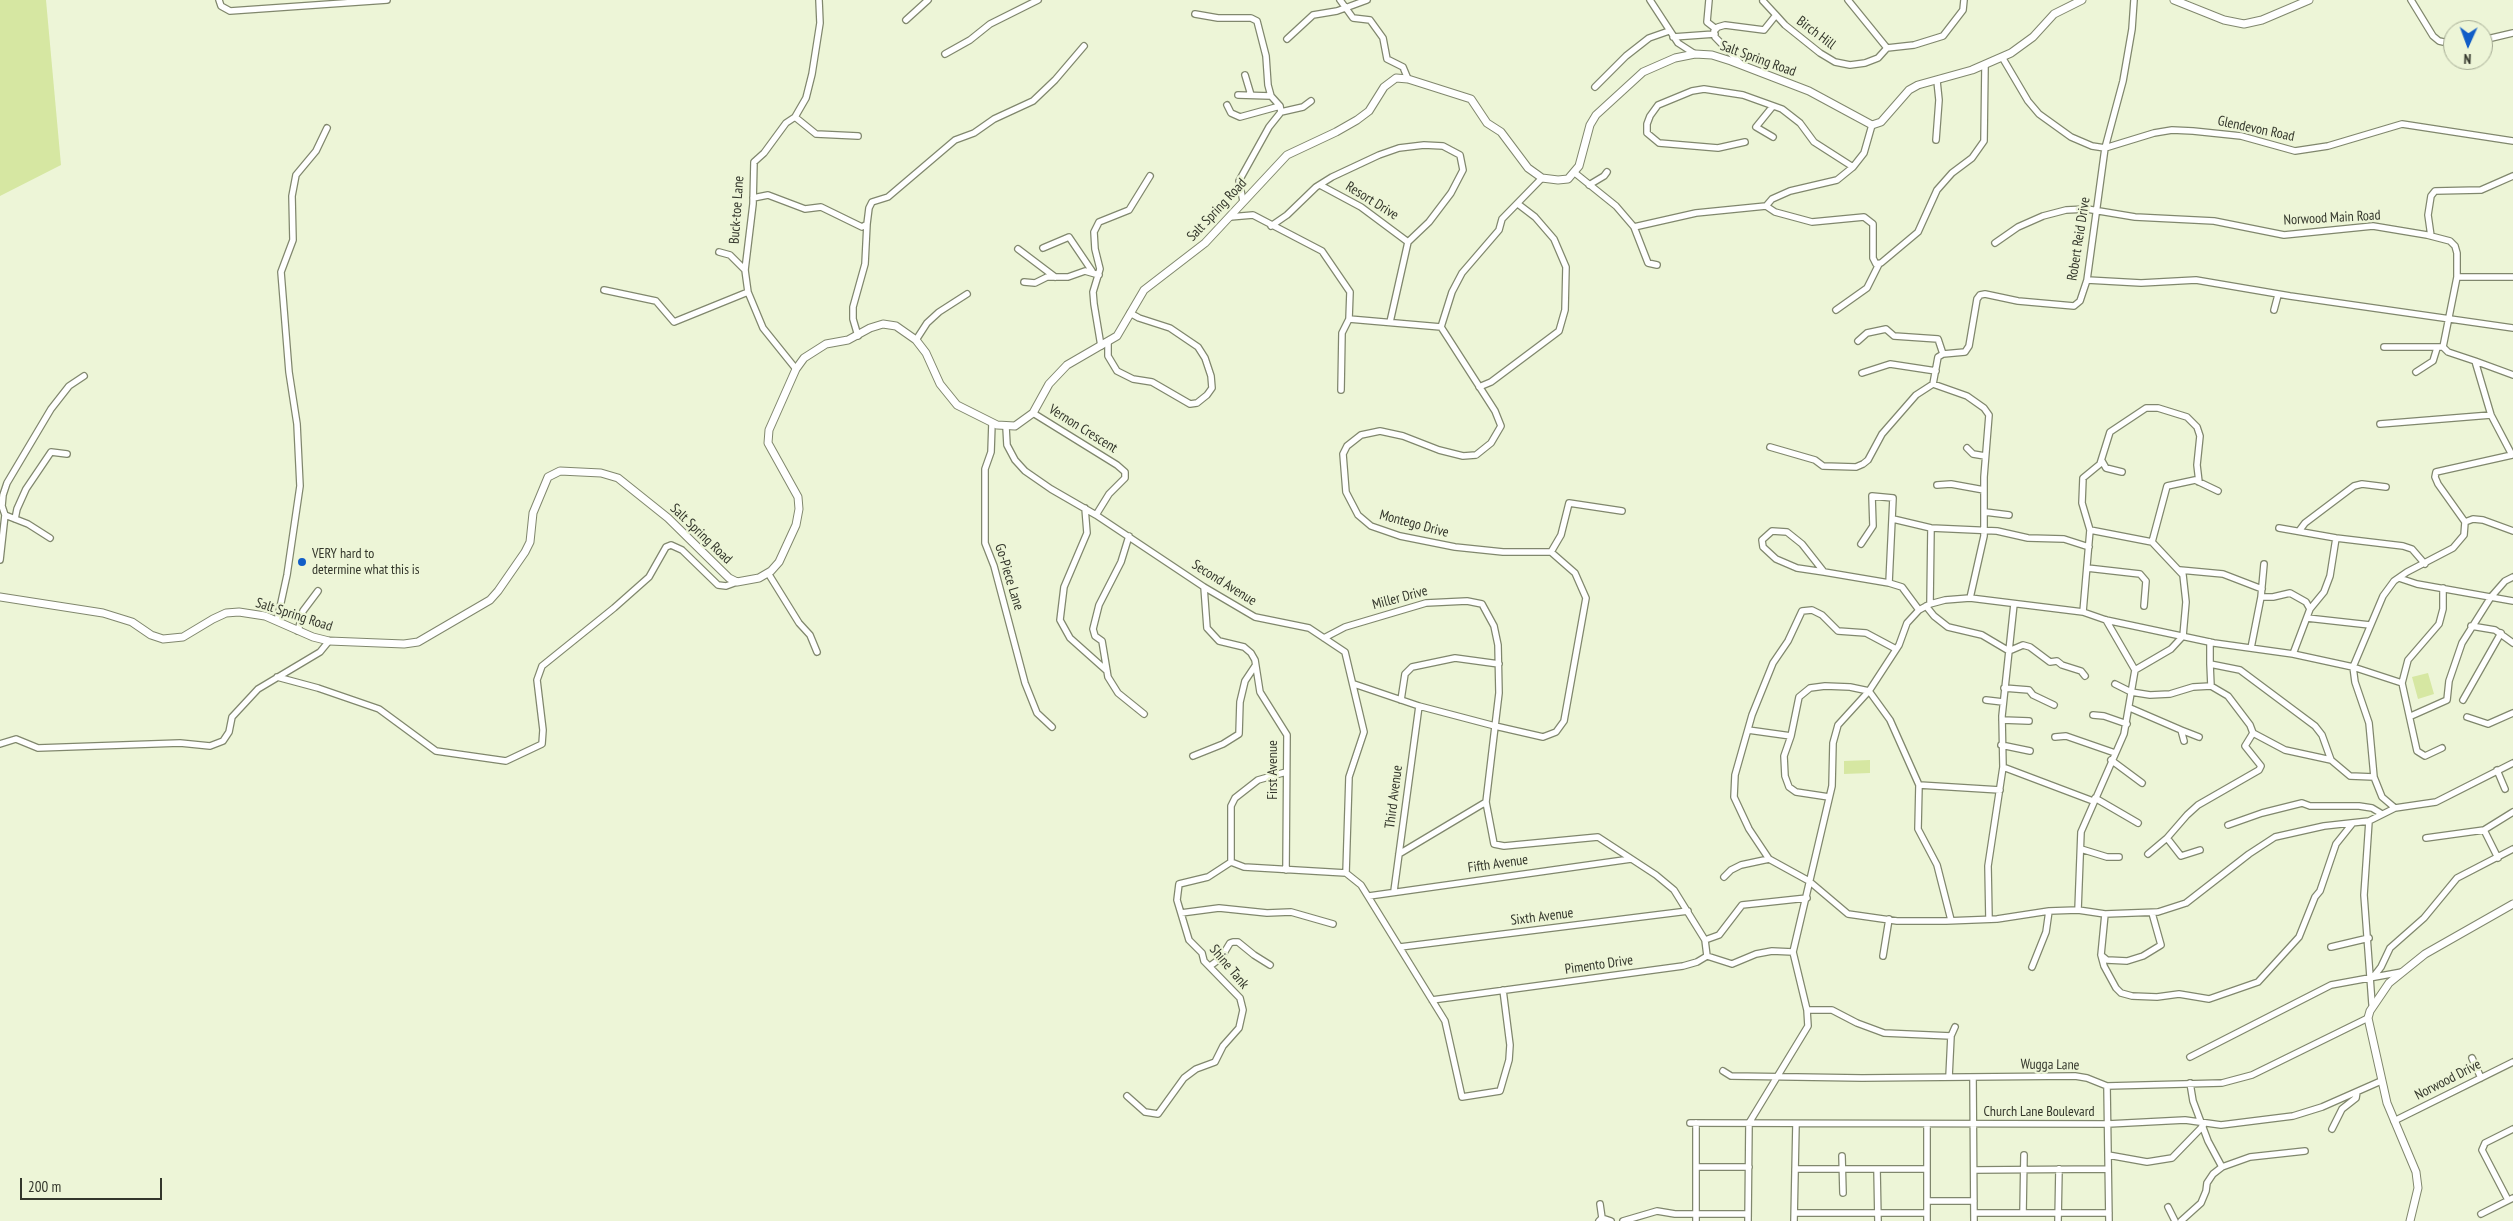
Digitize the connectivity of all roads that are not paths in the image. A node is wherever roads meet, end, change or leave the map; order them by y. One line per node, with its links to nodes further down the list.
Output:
1 (219, 0): 20 (street)
2 (290, 0): 20 (street)
3 (374, 0): 4 (street); 20 (street)
4 (387, 0)
5 (819, 0): 49 (street, Buck-toe Lane)
6 (928, 0): 24 (street)
7 (1038, 0): 33 (street)
8 (1340, 0): 21 (street)
9 (1367, 0): 21 (street)
10 (1650, 0): 27 (street)
11 (1709, 0): 25 (street)
12 (1848, 0): 32 (street)
13 (1964, 0): 32 (street)
14 (2082, 0): 35 (street)
15 (2134, 0): 57 (street, Robert Reid Drive)
16 (2174, 0): 17 (street)
17 (2309, 0)
18 (2411, 0): 30 (street)
19 (1763, 1): 23 (street, Birch Hill)
20 (290, 8)
21 (1346, 8): 29 (street); 39 (street)
22 (1196, 14): 44 (street)
23 (1776, 15): 25 (street); 32 (street, Birch Hill)
24 (906, 20)
25 (1715, 31): 27 (street); 36 (street)
26 (2513, 33): 28 (street)
27 (1671, 34): 34 (street); 41 (street)
28 (2493, 38)
29 (1287, 39)
30 (2443, 42)
31 (1084, 46): 72 (street)
32 (1887, 48)
33 (946, 54)
34 (1695, 54): 36 (street, Salt Spring Road); 60 (street, Salt Spring Road)
35 (2002, 57): 37 (street); 57 (street)
36 (1743, 65): 50 (street, Salt Spring Road)
37 (1985, 66): 40 (street); 81 (street)
38 (1244, 75): 43 (street)
39 (1408, 79): 63 (street); 67 (street, Salt Spring Road)
40 (1937, 81): 50 (street); 54 (street)
41 (1595, 87)
42 (1238, 94): 43 (street)
43 (1250, 95): 44 (street)
44 (1271, 96): 48 (street)
45 (1311, 101): 48 (street)
46 (1226, 105): 48 (street)
47 (1773, 106): 53 (street); 56 (street); 58 (street)
48 (1281, 109): 67 (street)
49 (795, 117): 52 (street); 66 (street, Buck-toe Lane)
50 (1872, 125): 58 (street)
51 (327, 128): 188 (street)
52 (858, 136)
53 (1773, 137)
54 (1936, 140)
55 (2513, 141): 57 (street, Glendevon Road)
56 (1745, 142)
57 (2105, 148): 70 (street, Robert Reid Drive)
58 (1853, 167): 69 (street)
59 (1607, 172): 65 (street)
60 (1574, 173): 63 (street); 65 (street)
61 (1150, 176): 85 (street)
62 (2513, 176): 75 (street)
63 (1542, 178): 68 (street)
64 (1320, 185): 73 (street); 76 (street, Resort Drive); 76 (street)
65 (1589, 185): 74 (street)
66 (753, 198): 72 (street); 83 (street, Buck-toe Lane)
67 (1243, 201): 71 (street, Salt Spring Road)
68 (1518, 204): 101 (street); 118 (street)
69 (1766, 206): 74 (street); 81 (street)
70 (2096, 212): 75 (street, Norwood Main Road); 77 (street, Norwood Main Road); 89 (street, Robert Reid Drive)
71 (1230, 217): 73 (street); 97 (street, Salt Spring Road)
72 (867, 224): 103 (street)
73 (1271, 226): 98 (street)
74 (1634, 227): 82 (street)
75 (2431, 236): 86 (street, Norwood Main Road)
76 (1408, 242): 100 (street)
77 (1995, 242)
78 (1043, 248): 84 (street)
79 (1018, 249): 87 (street)
80 (719, 252): 83 (street)
81 (1879, 264): 95 (street)
82 (1657, 265)
83 (745, 270): 92 (street, Buck-toe Lane)
84 (1092, 271): 85 (street); 87 (street)
85 (1099, 275): 106 (street)
86 (2457, 276): 88 (street); 99 (street, Norwood Main Road)
87 (1055, 277): 90 (street)
88 (2513, 277)
89 (2087, 280): 94 (street); 109 (street, Robert Reid Drive)
90 (1024, 282)
91 (604, 290): 92 (street)
92 (748, 292): 111 (street, Buck-toe Lane)
93 (968, 294): 104 (street)
94 (2278, 294): 96 (street); 99 (street)
95 (1836, 310)
96 (2274, 310)
97 (1130, 313): 106 (street, Salt Spring Road); 106 (street)
98 (1349, 319): 100 (street); 119 (street)
99 (2450, 319): 102 (street); 108 (street, Norwood Main Road)
100 (1390, 322): 101 (street)
101 (1441, 327): 118 (street)
102 (2513, 328)
103 (858, 336): 104 (street); 111 (street)
104 (916, 340): 122 (street)
105 (1858, 341): 109 (street)
106 (1104, 345): 120 (street, Salt Spring Road)
107 (2384, 347): 108 (street)
108 (2440, 347): 110 (street); 113 (street)
109 (1943, 354): 112 (street)
110 (2475, 361): 115 (street); 121 (street)
111 (796, 369): 166 (street)
112 (1936, 371): 114 (street); 117 (street)
113 (2416, 372)
114 (1862, 373)
115 (2513, 375)
116 (84, 376): 141 (street)
117 (1933, 384): 125 (street); 128 (street)
118 (1480, 387): 159 (street, Montego Drive)
119 (1341, 390)
120 (1033, 413): 124 (street, Salt Spring Road); 142 (street, Vernon Crescent)
121 (2491, 416): 123 (street); 129 (street)
122 (992, 423): 124 (street); 234 (street, Go-Piece Lane)
123 (2380, 424)
124 (1006, 427): 138 (street, Second Avenue)
125 (1770, 447)
126 (1967, 448): 128 (street)
127 (67, 454): 144 (street)
128 (1985, 456): 136 (street)
129 (2511, 456): 131 (street); 146 (street)
130 (2102, 461): 132 (street); 133 (street); 149 (street)
131 (2513, 463)
132 (2122, 472)
133 (2198, 482): 137 (street); 156 (street)
134 (1937, 485): 136 (street)
135 (2386, 487): 151 (street)
136 (1984, 490): 140 (street)
137 (2218, 491)
138 (1085, 508): 142 (street, Second Avenue); 208 (street)
139 (1622, 511): 159 (street)
140 (1985, 512): 143 (street); 150 (street)
141 (5, 515): 144 (street); 160 (street)
142 (1096, 515): 153 (street, Second Avenue)
143 (2009, 515)
144 (15, 519): 154 (street)
145 (1893, 520): 147 (street); 157 (street); 170 (street)
146 (2465, 522): 152 (street); 162 (street)
147 (1931, 528): 150 (street); 181 (street)
148 (2279, 528): 151 (street)
149 (2090, 530): 156 (street); 158 (street)
150 (1985, 531): 158 (street); 178 (street)
151 (2299, 531): 155 (street)
152 (2513, 531)
153 (1129, 536): 171 (street, Second Avenue); 208 (street)
154 (50, 538)
155 (2336, 538): 162 (street); 183 (street)
156 (2152, 542): 164 (street)
157 (1860, 544)
158 (2089, 547): 163 (street)
159 (1551, 552): 233 (street)
160 (0, 560)
161 (2264, 564): 173 (street)
162 (2425, 564): 168 (street)
163 (2087, 568): 182 (street); 185 (street)
164 (2180, 570): 173 (street); 193 (street)
165 (1824, 572): 165 (street); 170 (street)
166 (768, 573): 169 (street, Salt Spring Road); 201 (street)
167 (2513, 577): 177 (street)
168 (2399, 578): 172 (street); 189 (street)
169 (737, 582): 195 (street, Salt Spring Road); 210 (street)
170 (1889, 582): 184 (street)
171 (1204, 587): 194 (street, Second Avenue); 205 (street, First Avenue)
172 (2443, 588): 177 (street); 211 (street)
173 (2262, 589): 176 (street)
174 (318, 591): 191 (street)
175 (0, 597): 188 (street, Salt Spring Road)
176 (2261, 597): 183 (street); 198 (street)
177 (2491, 597): 179 (street); 190 (street)
178 (1970, 598): 180 (street); 181 (street)
179 (2513, 601)
180 (2014, 604): 185 (street); 200 (street)
181 (1928, 605): 184 (street); 200 (street)
182 (2144, 606)
183 (2310, 609): 186 (street)
184 (1920, 610): 199 (street)
185 (2083, 612): 187 (street)
186 (2307, 618): 189 (street); 202 (street)
187 (2106, 620): 193 (street); 207 (street)
188 (277, 621): 191 (street, Salt Spring Road)
189 (2370, 625): 206 (street)
190 (2471, 626): 192 (street); 228 (street)
191 (298, 631): 195 (street, Salt Spring Road)
192 (2501, 633): 197 (street); 220 (street)
193 (2183, 636): 196 (street); 207 (street)
194 (1324, 638): 203 (street, Miller Drive); 212 (street, Second Avenue)
195 (329, 641): 210 (street)
196 (2210, 642): 198 (street); 204 (street)
197 (2513, 643)
198 (2251, 648): 202 (street)
199 (1896, 650): 216 (street); 235 (street)
200 (2009, 651): 209 (street); 215 (street)
201 (817, 652)
202 (2293, 654): 206 (street)
203 (1499, 664): 218 (street); 233 (street)
204 (2210, 664): 214 (street); 249 (street)
205 (1255, 666): 247 (street); 253 (street, First Avenue)
206 (2353, 667): 211 (street); 254 (street)
207 (2135, 670): 217 (street)
208 (1107, 671): 226 (street)
209 (2085, 676)
210 (277, 677): 242 (street)
211 (2402, 683): 228 (street)
212 (1354, 684): 218 (street); 283 (street, Second Avenue)
213 (2115, 684): 217 (street)
214 (2211, 686): 217 (street); 237 (street)
215 (2004, 688): 221 (street); 222 (street)
216 (1869, 691): 238 (street); 256 (street); 259 (street)
217 (2131, 692): 224 (street)
218 (1401, 700): 223 (street)
219 (1986, 700): 221 (street)
220 (2463, 700)
221 (2003, 702): 230 (street)
222 (2054, 705)
223 (1418, 706): 233 (street); 275 (street, Third Avenue)
224 (2130, 708): 232 (street); 236 (street)
225 (2513, 713): 229 (street)
226 (1144, 714)
227 (2092, 715): 232 (street)
228 (2411, 716): 244 (street)
229 (2467, 717)
230 (2002, 720): 231 (street); 243 (street)
231 (2029, 722)
232 (2127, 724): 246 (street)
233 (1495, 726): 261 (street)
234 (1052, 727)
235 (1748, 730): 238 (street); 280 (street)
236 (2180, 730): 240 (street); 241 (street)
237 (2253, 733): 249 (street); 270 (street)
238 (1791, 736): 259 (street)
239 (2055, 737): 246 (street)
240 (2199, 737)
241 (2184, 741)
242 (0, 744)
243 (2002, 745): 245 (street); 251 (street)
244 (2442, 748)
245 (2030, 751)
246 (2115, 754): 248 (street)
247 (1193, 756)
248 (2111, 760): 255 (street); 260 (street)
249 (2331, 760): 254 (street)
250 (2513, 762): 252 (street)
251 (2003, 767): 258 (street); 260 (street)
252 (2496, 770): 257 (street); 262 (street)
253 (1286, 772): 281 (street); 282 (street, First Avenue)
254 (2374, 777): 262 (street)
255 (2142, 783)
256 (1919, 785): 258 (street); 298 (street)
257 (2505, 789)
258 (2000, 790): 297 (street)
259 (1829, 797): 285 (street)
260 (2094, 799): 266 (street); 272 (street)
261 (1486, 802): 275 (street); 279 (street)
262 (2395, 808): 264 (street)
263 (2513, 812): 269 (street)
264 (2382, 814): 265 (street); 268 (street)
265 (2369, 821): 267 (street); 300 (street)
266 (2138, 823)
267 (2352, 824): 294 (street); 305 (street)
268 (2228, 825)
269 (2484, 830): 271 (street); 278 (street)
270 (2167, 838): 274 (street); 276 (street)
271 (2426, 838)
272 (2081, 849): 277 (street); 290 (street)
273 (2513, 849): 278 (street)
274 (2200, 850)
275 (1399, 854): 286 (street, Third Avenue)
276 (2148, 854)
277 (2119, 857)
278 (2498, 858): 312 (street)
279 (1631, 859): 286 (street, Fifth Avenue); 291 (street)
280 (1769, 859): 284 (street); 285 (street)
281 (1230, 862): 282 (street); 293 (street, Shine Tank)
282 (1286, 870): 283 (street)
283 (1346, 873): 287 (street)
284 (1724, 877)
285 (1809, 881): 288 (street); 296 (street)
286 (1394, 891): 287 (street, Fifth Avenue)
287 (1369, 896): 303 (street)
288 (1807, 898): 301 (street); 304 (street)
289 (2513, 904): 311 (street)
290 (2078, 910): 292 (street); 295 (street)
291 (1688, 911): 301 (street); 303 (street, Sixth Avenue)
292 (2049, 911): 297 (street); 310 (street)
293 (1181, 913): 299 (street); 309 (street, Shine Tank)
294 (2152, 913): 295 (street); 305 (street)
295 (2105, 914): 305 (street)
296 (1889, 919): 298 (street); 307 (street)
297 (1989, 919): 298 (street)
298 (1952, 920)
299 (1333, 924)
300 (2369, 938): 302 (street); 312 (street)
301 (1705, 940): 306 (street)
302 (2332, 946)
303 (1400, 947): 314 (street)
304 (1793, 952): 306 (street); 316 (street)
305 (2101, 955)
306 (1707, 956): 313 (street, Pimento Drive)
307 (1883, 956)
308 (1270, 964): 309 (street)
309 (1210, 966): 332 (street, Shine Tank)
310 (2032, 967)
311 (2402, 972): 312 (street); 315 (street)
312 (2372, 977): 315 (street); 320 (street)
313 (1503, 990): 314 (street, Pimento Drive); 314 (street)
314 (1432, 1000)
315 (2372, 1004): 317 (street)
316 (1806, 1010): 319 (street); 324 (street)
317 (2368, 1018): 328 (street); 329 (street, Wugga Lane)
318 (1955, 1027): 319 (street)
319 (1951, 1036): 325 (street)
320 (2190, 1058)
321 (2472, 1058): 327 (street)
322 (2513, 1062): 327 (street, Norwood Drive)
323 (1723, 1071): 324 (street, Wugga Lane)
324 (1775, 1077): 325 (street, Wugga Lane); 334 (street)
325 (1949, 1077): 326 (street, Wugga Lane)
326 (1973, 1077): 330 (street, Wugga Lane); 337 (street)
327 (2481, 1078): 333 (street, Norwood Drive)
328 (2381, 1081): 331 (street, Church Lane Boulevard); 333 (street)
329 (2190, 1083): 330 (street, Wugga Lane); 339 (street)
330 (2107, 1086): 338 (street)
331 (2357, 1092): 339 (street, Church Lane Boulevard); 340 (street)
332 (1127, 1096)
333 (2394, 1121): 386 (street)
334 (1749, 1123): 335 (street, Church Lane Boulevard); 346 (street, Church Lane Boulevard); 347 (street)
335 (1796, 1124): 336 (street, Church Lane Boulevard); 349 (street)
336 (1927, 1124): 337 (street, Church Lane Boulevard); 352 (street)
337 (1974, 1124): 338 (street, Church Lane Boulevard); 354 (street)
338 (2108, 1124): 339 (street, Church Lane Boulevard); 344 (street)
339 (2202, 1124): 344 (street); 348 (street)
340 (2332, 1129)
341 (2513, 1129): 358 (street)
342 (2305, 1151): 348 (street)
343 (2024, 1155): 355 (street)
344 (2108, 1155): 353 (street)
345 (1842, 1156): 350 (street)
346 (1696, 1167): 347 (street); 363 (street)
347 (1748, 1167): 371 (street)
348 (2222, 1167): 385 (street)
349 (1795, 1169): 350 (street); 364 (street)
350 (1843, 1169): 351 (street); 357 (street)
351 (1877, 1169): 352 (street); 365 (street)
352 (1927, 1169): 360 (street)
353 (2108, 1169): 356 (street); 370 (street)
354 (1974, 1170): 355 (street); 359 (street)
355 (2024, 1170): 356 (street); 368 (street)
356 (2058, 1170): 369 (street)
357 (1843, 1193)
358 (2511, 1199): 372 (street)
359 (1974, 1200): 360 (street); 367 (street)
360 (1927, 1201): 366 (street)
361 (1600, 1204): 373 (street)
362 (2168, 1207): 384 (street)
363 (1696, 1213): 371 (street); 375 (street); 376 (street)
364 (1794, 1213): 365 (street); 378 (street)
365 (1878, 1213): 366 (street); 379 (street)
366 (1928, 1213): 380 (street)
367 (1974, 1213): 368 (street); 381 (street)
368 (2023, 1213): 369 (street)
369 (2058, 1213): 370 (street); 382 (street)
370 (2108, 1213): 383 (street)
371 (1748, 1214): 377 (street)
372 (2481, 1214)
373 (1600, 1220): 374 (street)
374 (1611, 1221)
375 (1623, 1221)
376 (1696, 1221)
377 (1748, 1221)
378 (1794, 1221)
379 (1878, 1221)
380 (1928, 1221)
381 (1974, 1221)
382 (2058, 1221)
383 (2109, 1221)
384 (2176, 1221)
385 (2181, 1221)
386 (2410, 1221)

